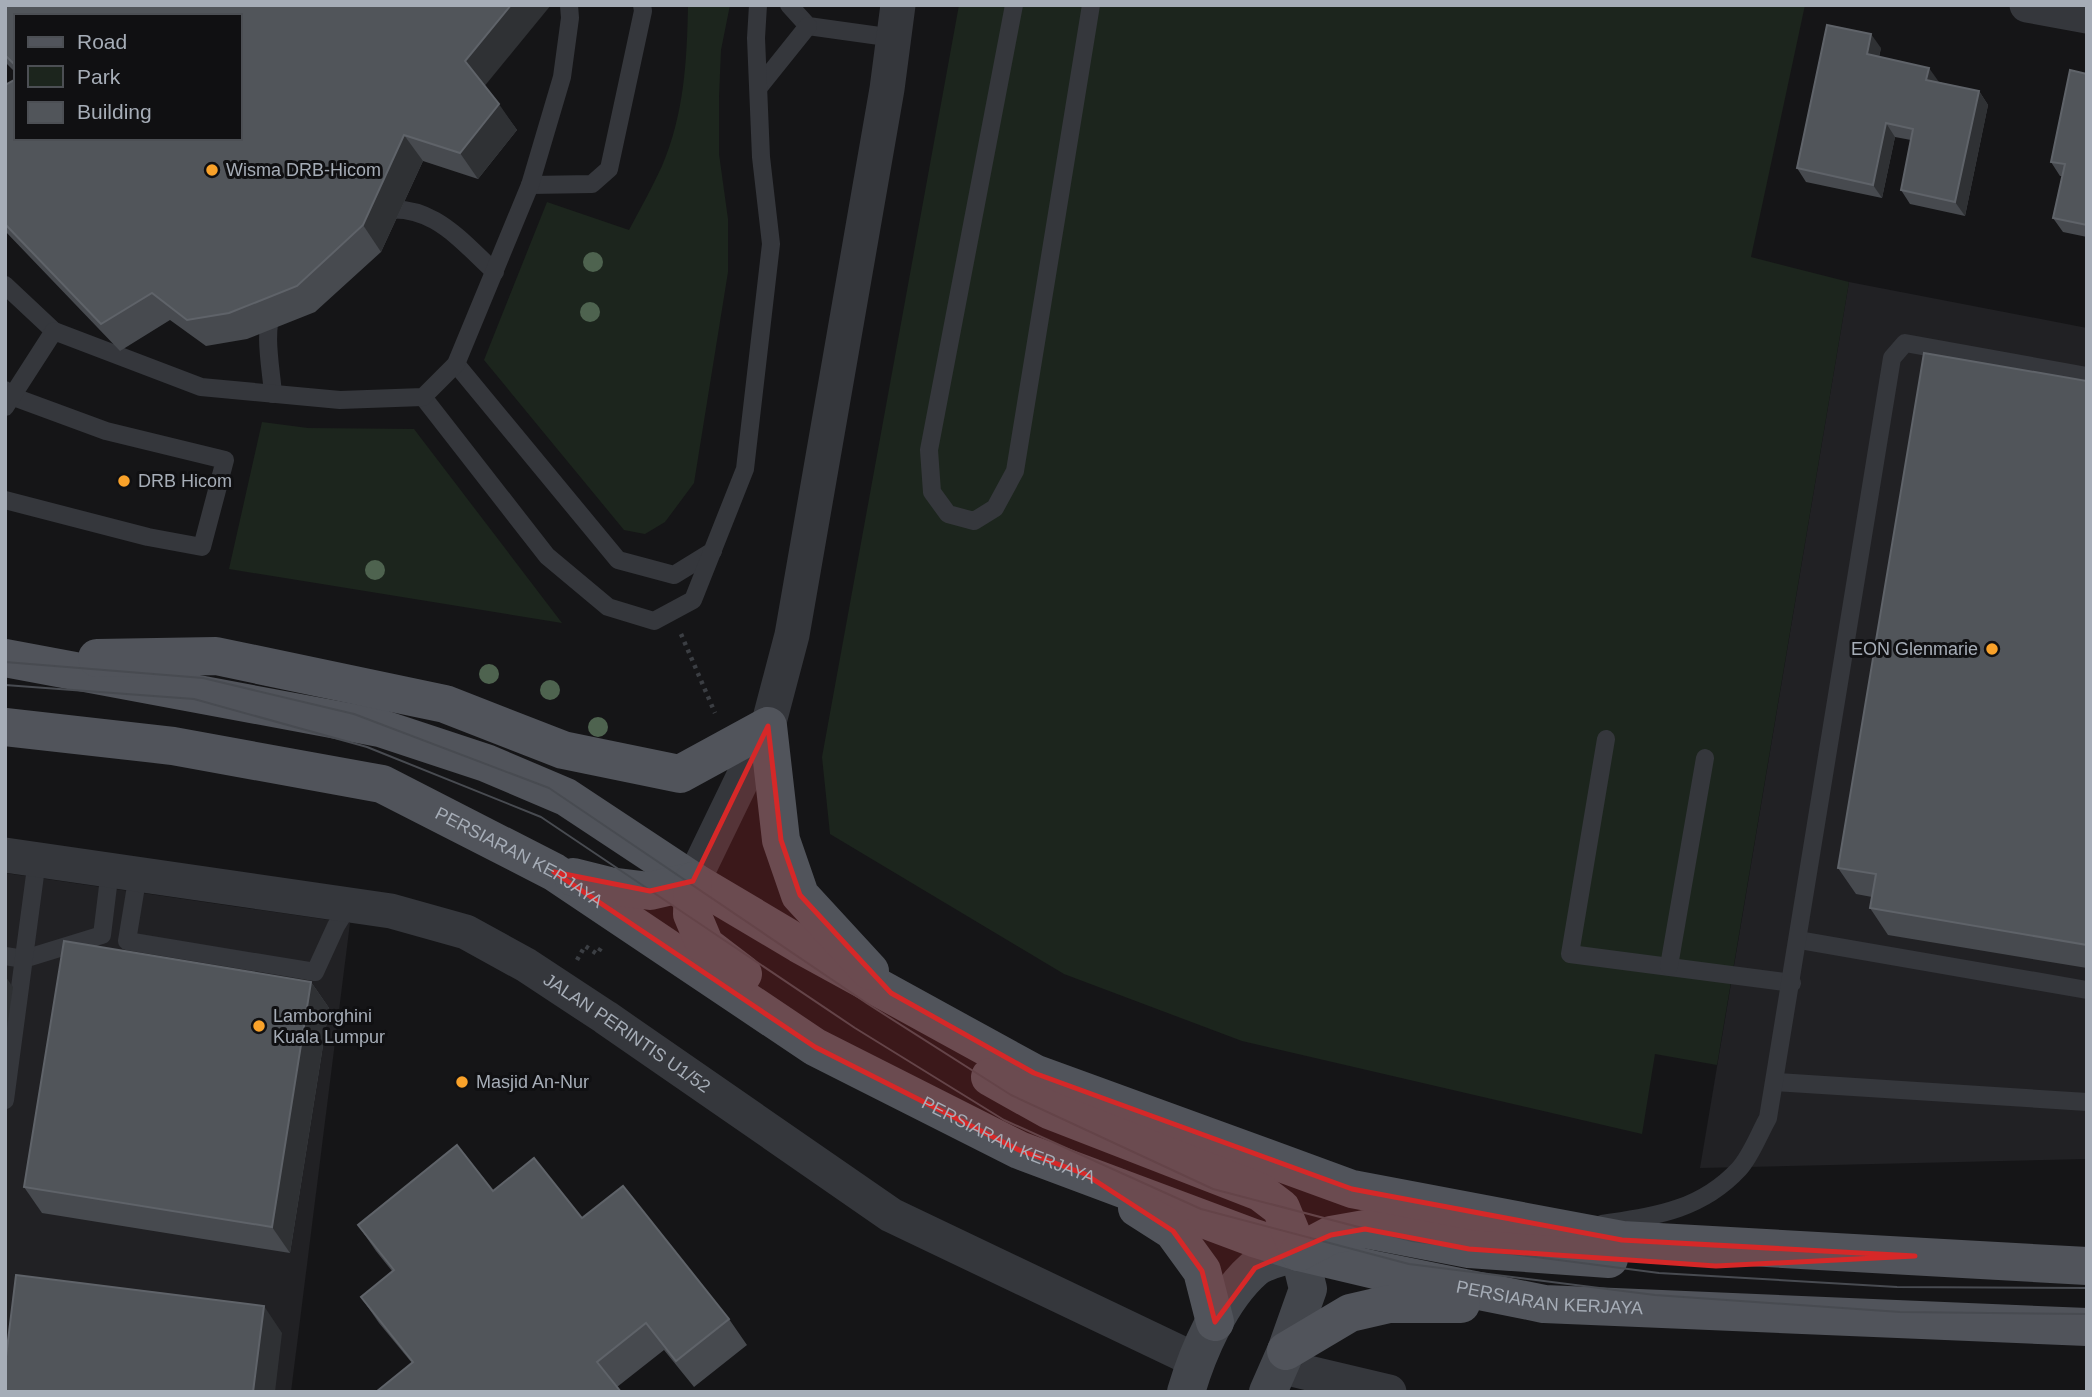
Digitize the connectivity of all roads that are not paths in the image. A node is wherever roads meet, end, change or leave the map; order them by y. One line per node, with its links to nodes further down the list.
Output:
1 (569, 5): 12 (lane)
2 (642, 5): 12 (lane)
3 (758, 5): 11 (lane)
4 (789, 5): 10 (lane)
5 (1014, 5): 6 (lane)
6 (1091, 5)
7 (2027, 5): 8 (street)
8 (2087, 16)
9 (896, 22): 10 (lane); 26 (street)
10 (808, 26): 11 (lane)
11 (759, 87): 24 (lane)
12 (530, 185): 14 (lane)
13 (357, 214): 14 (lane)
14 (495, 272): 18 (lane)
15 (5, 285): 17 (lane)
16 (280, 289): 20 (lane)
17 (54, 331): 20 (lane); 22 (lane)
18 (456, 364): 21 (lane); 24 (lane)
19 (2087, 376): 35 (lane)
20 (273, 394): 21 (lane)
21 (423, 397): 24 (lane)
22 (7, 398): 23 (lane)
23 (5, 500)
24 (713, 551)
25 (11, 659): 26 (main road); 33 (main road)
26 (768, 726): 33 (street); 42 (main road)
27 (5, 727): 32 (main road, PERSIARAN KERJAYA)
28 (1606, 738): 39 (lane)
29 (1705, 758): 39 (lane)
30 (21, 857): 31 (street, JALAN PERINTIS U1/52); 38 (lane)
31 (124, 872): 34 (street, JALAN PERINTIS U1/52); 34 (lane); 38 (lane)
32 (554, 872): 33 (main road); 43 (main road, PERSIARAN KERJAYA)
33 (693, 881): 36 (main road); 43 (main road)
34 (349, 905): 56 (street, JALAN PERINTIS U1/52)
35 (1799, 940): 40 (lane); 41 (lane)
36 (799, 944): 42 (main road); 49 (main road)
37 (5, 957): 38 (lane)
38 (24, 959): 45 (lane)
39 (1669, 966): 40 (lane)
40 (1792, 983): 44 (lane)
41 (2087, 990)
42 (891, 993): 48 (main road)
43 (854, 1068): 47 (main road, PERSIARAN KERJAYA)
44 (1776, 1082): 46 (lane); 48 (lane)
45 (5, 1100)
46 (2087, 1102)
47 (1085, 1174): 49 (main road, PERSIARAN KERJAYA); 53 (main road)
48 (1567, 1230): 50 (main road)
49 (1299, 1252): 50 (main road); 52 (main road, PERSIARAN KERJAYA); 53 (street); 55 (street)
50 (1915, 1256): 51 (main road)
51 (2087, 1266)
52 (1544, 1304): 54 (main road, PERSIARAN KERJAYA); 55 (main road)
53 (1215, 1322): 56 (street)
54 (2087, 1327)
55 (1278, 1370): 57 (street)
56 (1191, 1376)
57 (1389, 1392)

